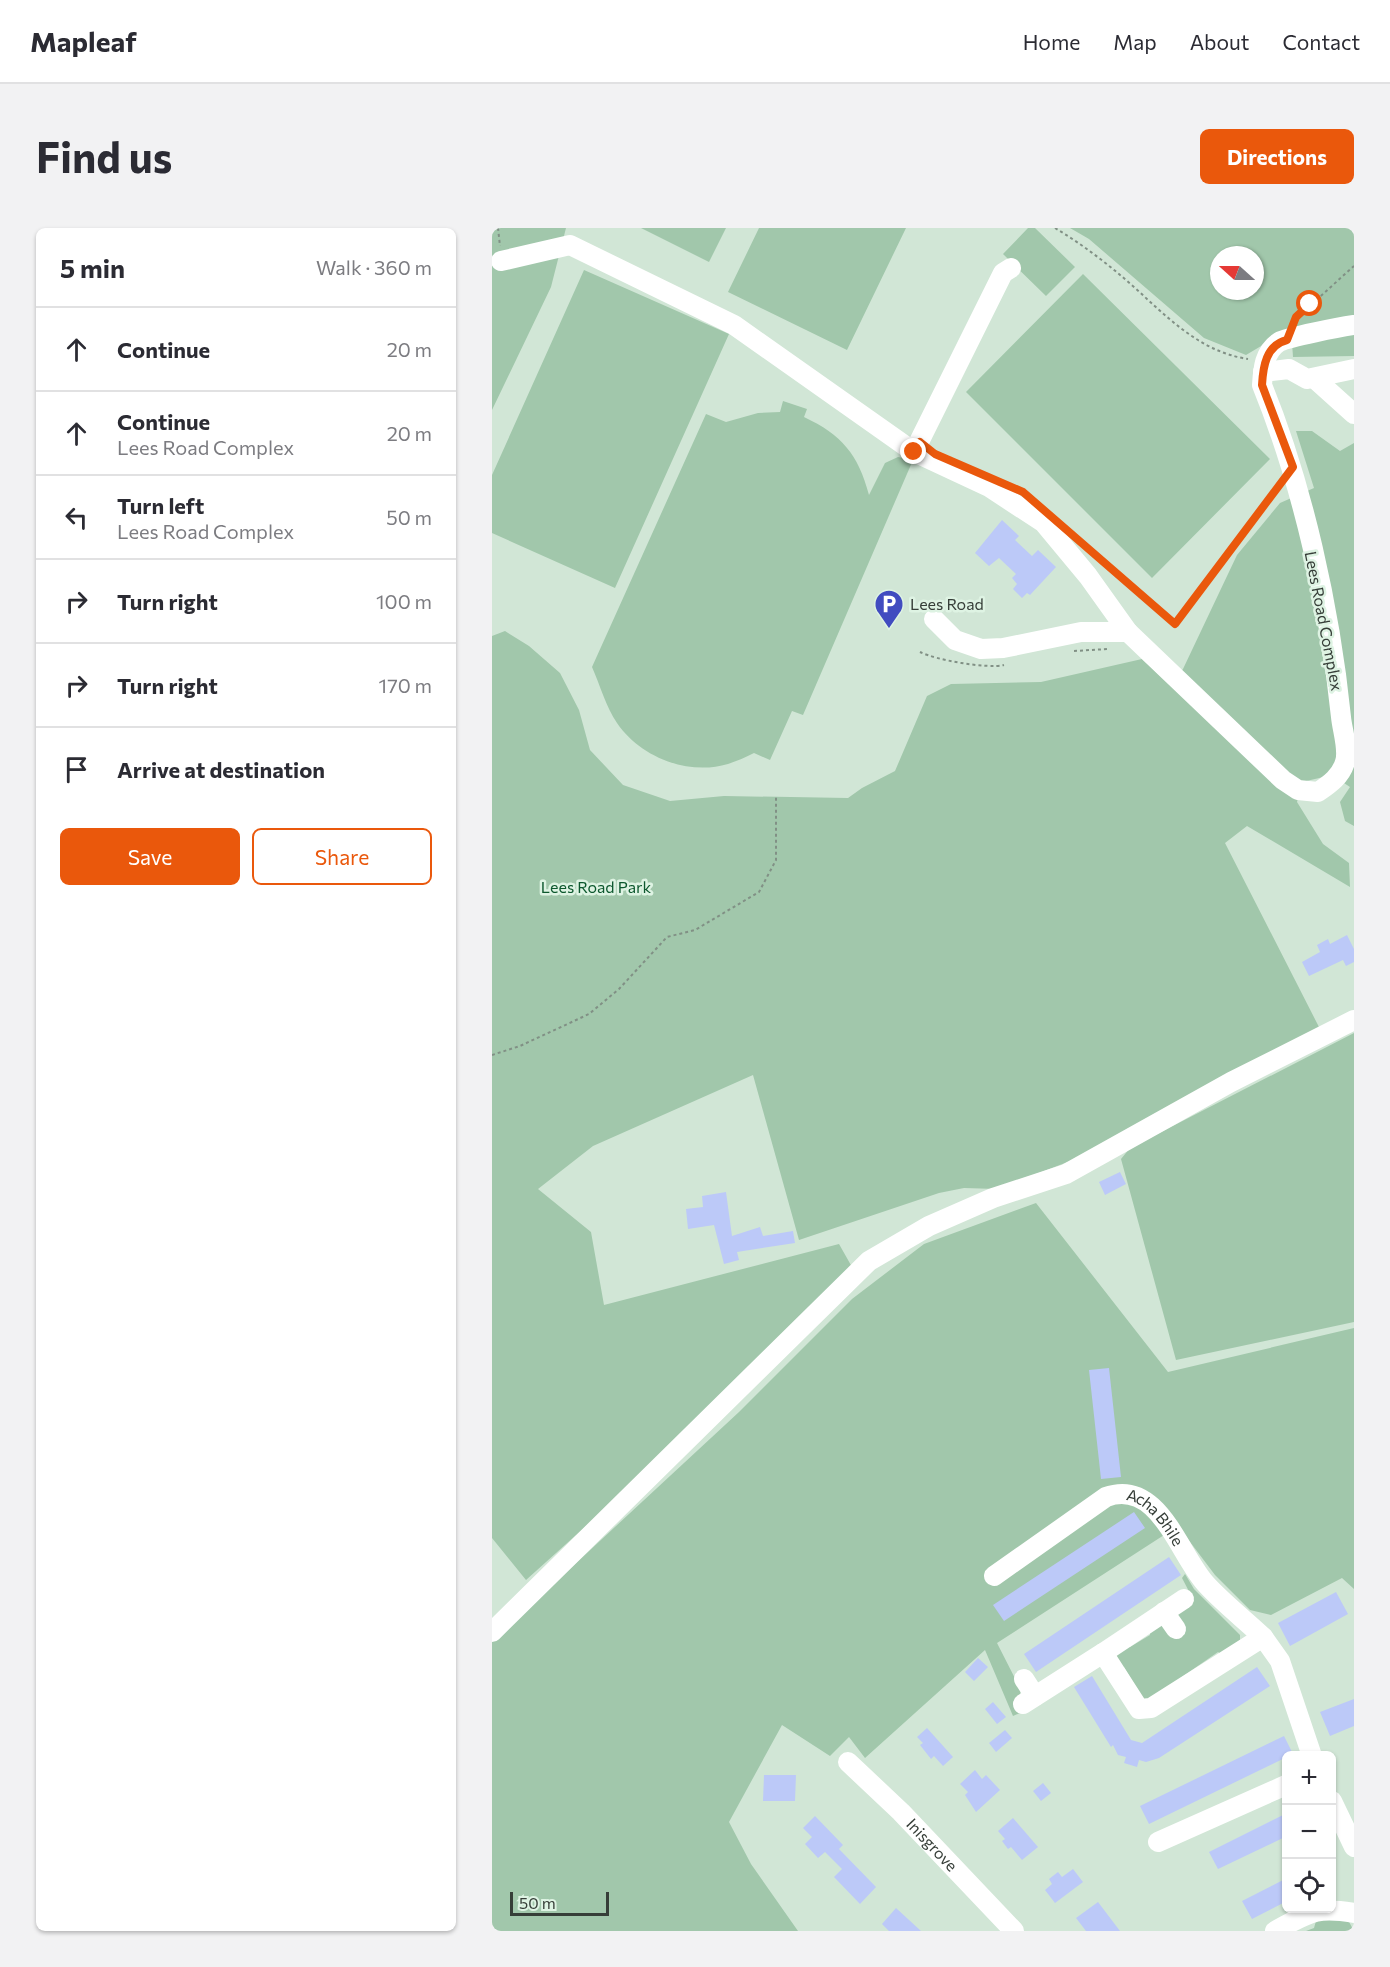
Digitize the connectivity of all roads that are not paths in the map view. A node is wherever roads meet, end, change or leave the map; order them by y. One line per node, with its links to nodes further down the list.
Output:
1 (501, 261): 8 (street, Lees Road Complex)
2 (1011, 267): 8 (street)
3 (1354, 326): 4 (street)
4 (1264, 366): 6 (street); 11 (street, Lees Road Complex)
5 (1354, 369): 6 (street)
6 (1314, 378): 7 (street)
7 (1354, 414)
8 (914, 452): 10 (street, Lees Road Complex)
9 (934, 619): 10 (street)
10 (1128, 632): 11 (street, Lees Road Complex)
11 (1346, 691)
12 (1354, 1020): 17 (street)
13 (994, 1576): 18 (street, Acha Bhile)
14 (1184, 1599): 15 (street)
15 (1164, 1612): 16 (street); 19 (street)
16 (1176, 1629)
17 (492, 1632)
18 (1263, 1637): 19 (street); 21 (street, Acha Bhile)
19 (1103, 1653): 20 (street)
20 (1024, 1679)
21 (1311, 1751)
22 (848, 1762): 28 (street, Inisgrove)
23 (1282, 1788): 25 (street)
24 (1334, 1805): 26 (street)
25 (1158, 1842)
26 (1354, 1847)
27 (1354, 1913): 29 (street)
28 (1014, 1931)
29 (1275, 1931)

